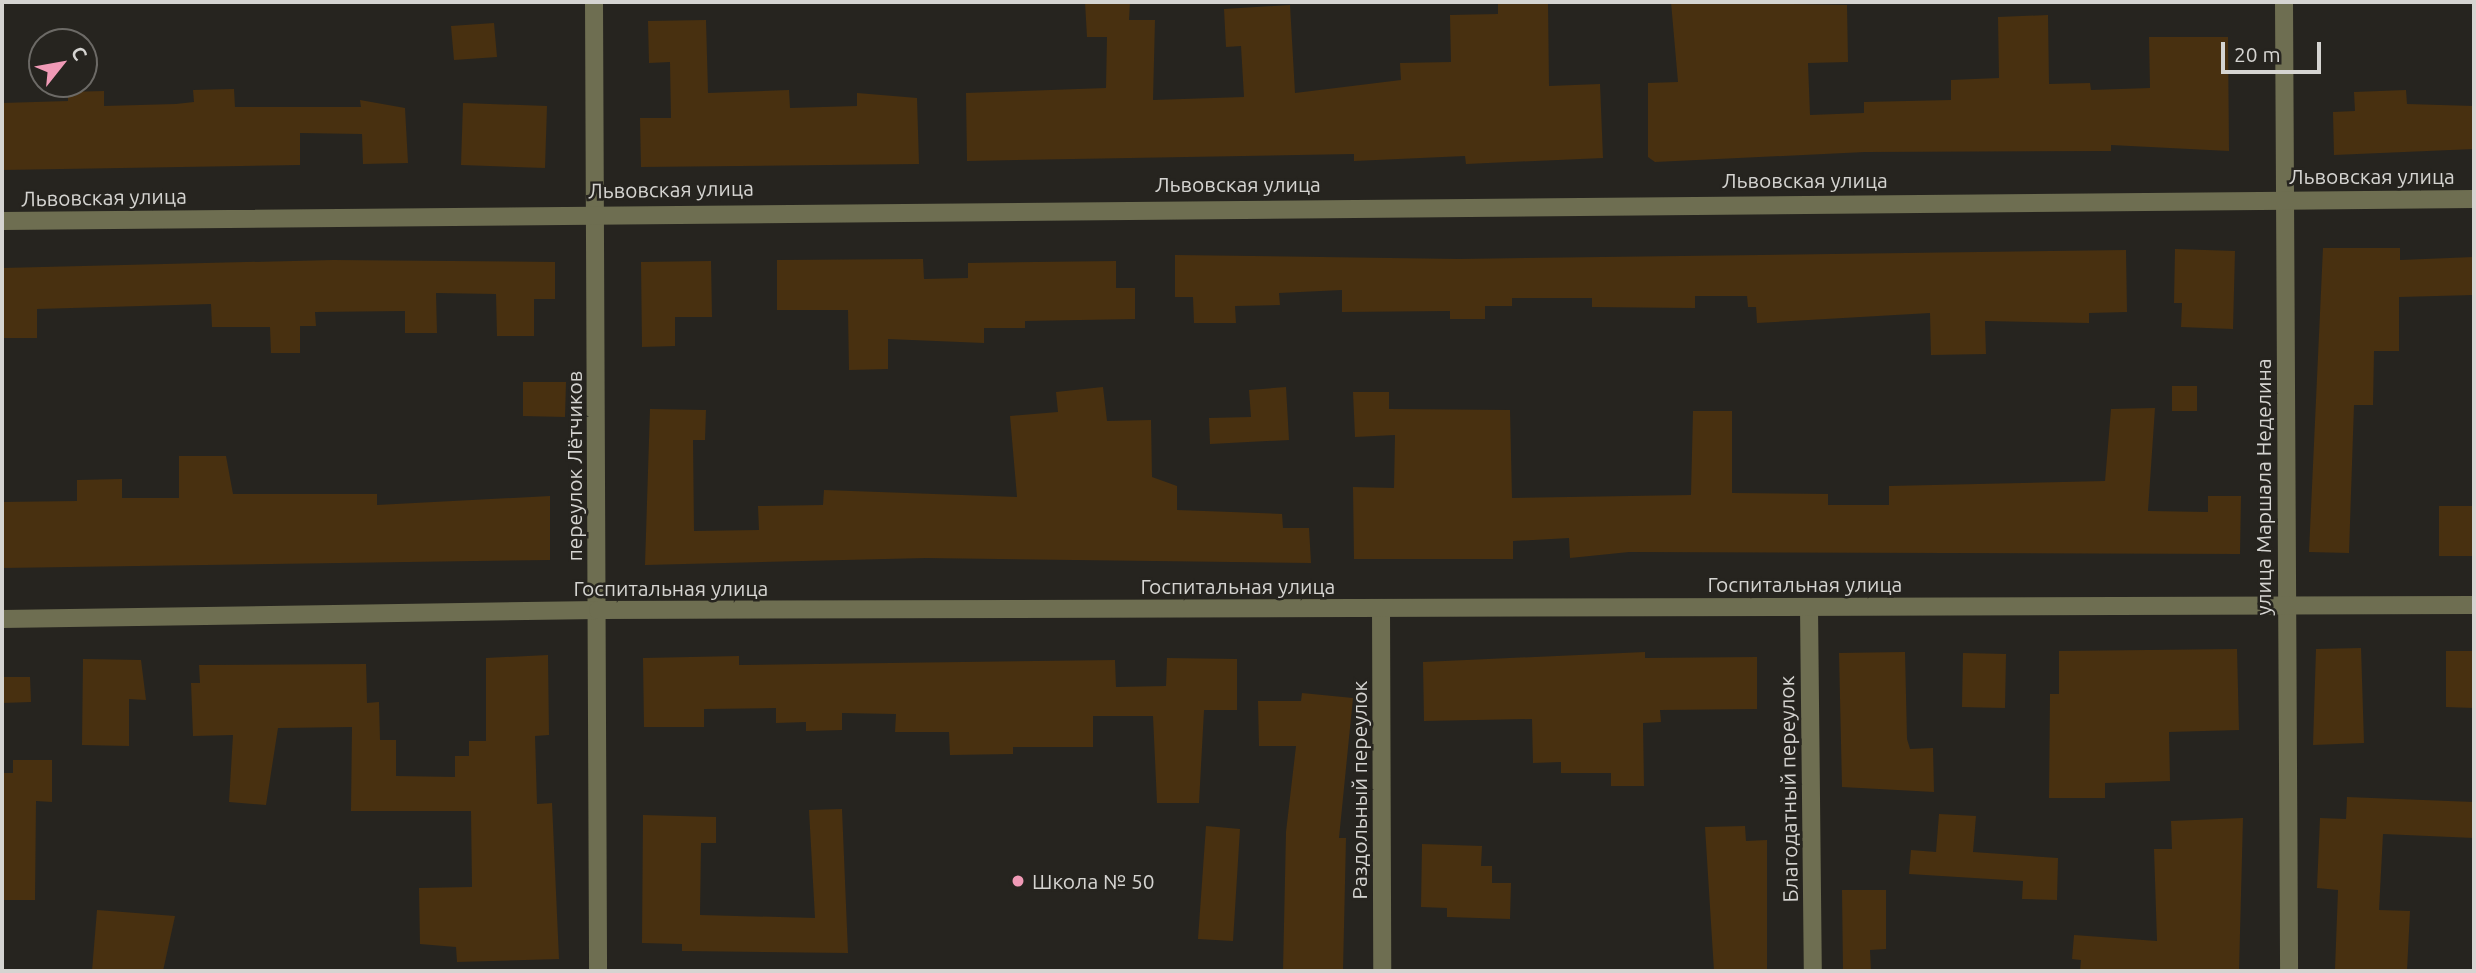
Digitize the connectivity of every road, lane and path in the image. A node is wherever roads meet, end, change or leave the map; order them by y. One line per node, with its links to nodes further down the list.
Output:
1 (594, 2): 5 (street, переулок Лётчиков)
2 (2284, 2): 3 (street, улица Маршала Неделина)
3 (2285, 198): 4 (street, Львовская улица); 5 (street, Львовская улица); 9 (street, улица Маршала Неделина)
4 (2474, 199)
5 (594, 212): 6 (street, Львовская улица); 11 (street, переулок Лётчиков)
6 (2, 221)
7 (2474, 605): 9 (street, Госпитальная улица)
8 (1809, 607): 9 (street, Госпитальная улица); 10 (street, Госпитальная улица); 15 (street, Благодатный переулок)
9 (2285, 607): 16 (street, улица Маршала Неделина)
10 (1381, 608): 11 (street, Госпитальная улица); 14 (street, Раздольный переулок)
11 (598, 610): 12 (street, Госпитальная улица); 13 (street, переулок Лётчиков)
12 (2, 619)
13 (598, 971)
14 (1382, 971)
15 (1813, 971)
16 (2289, 971)

